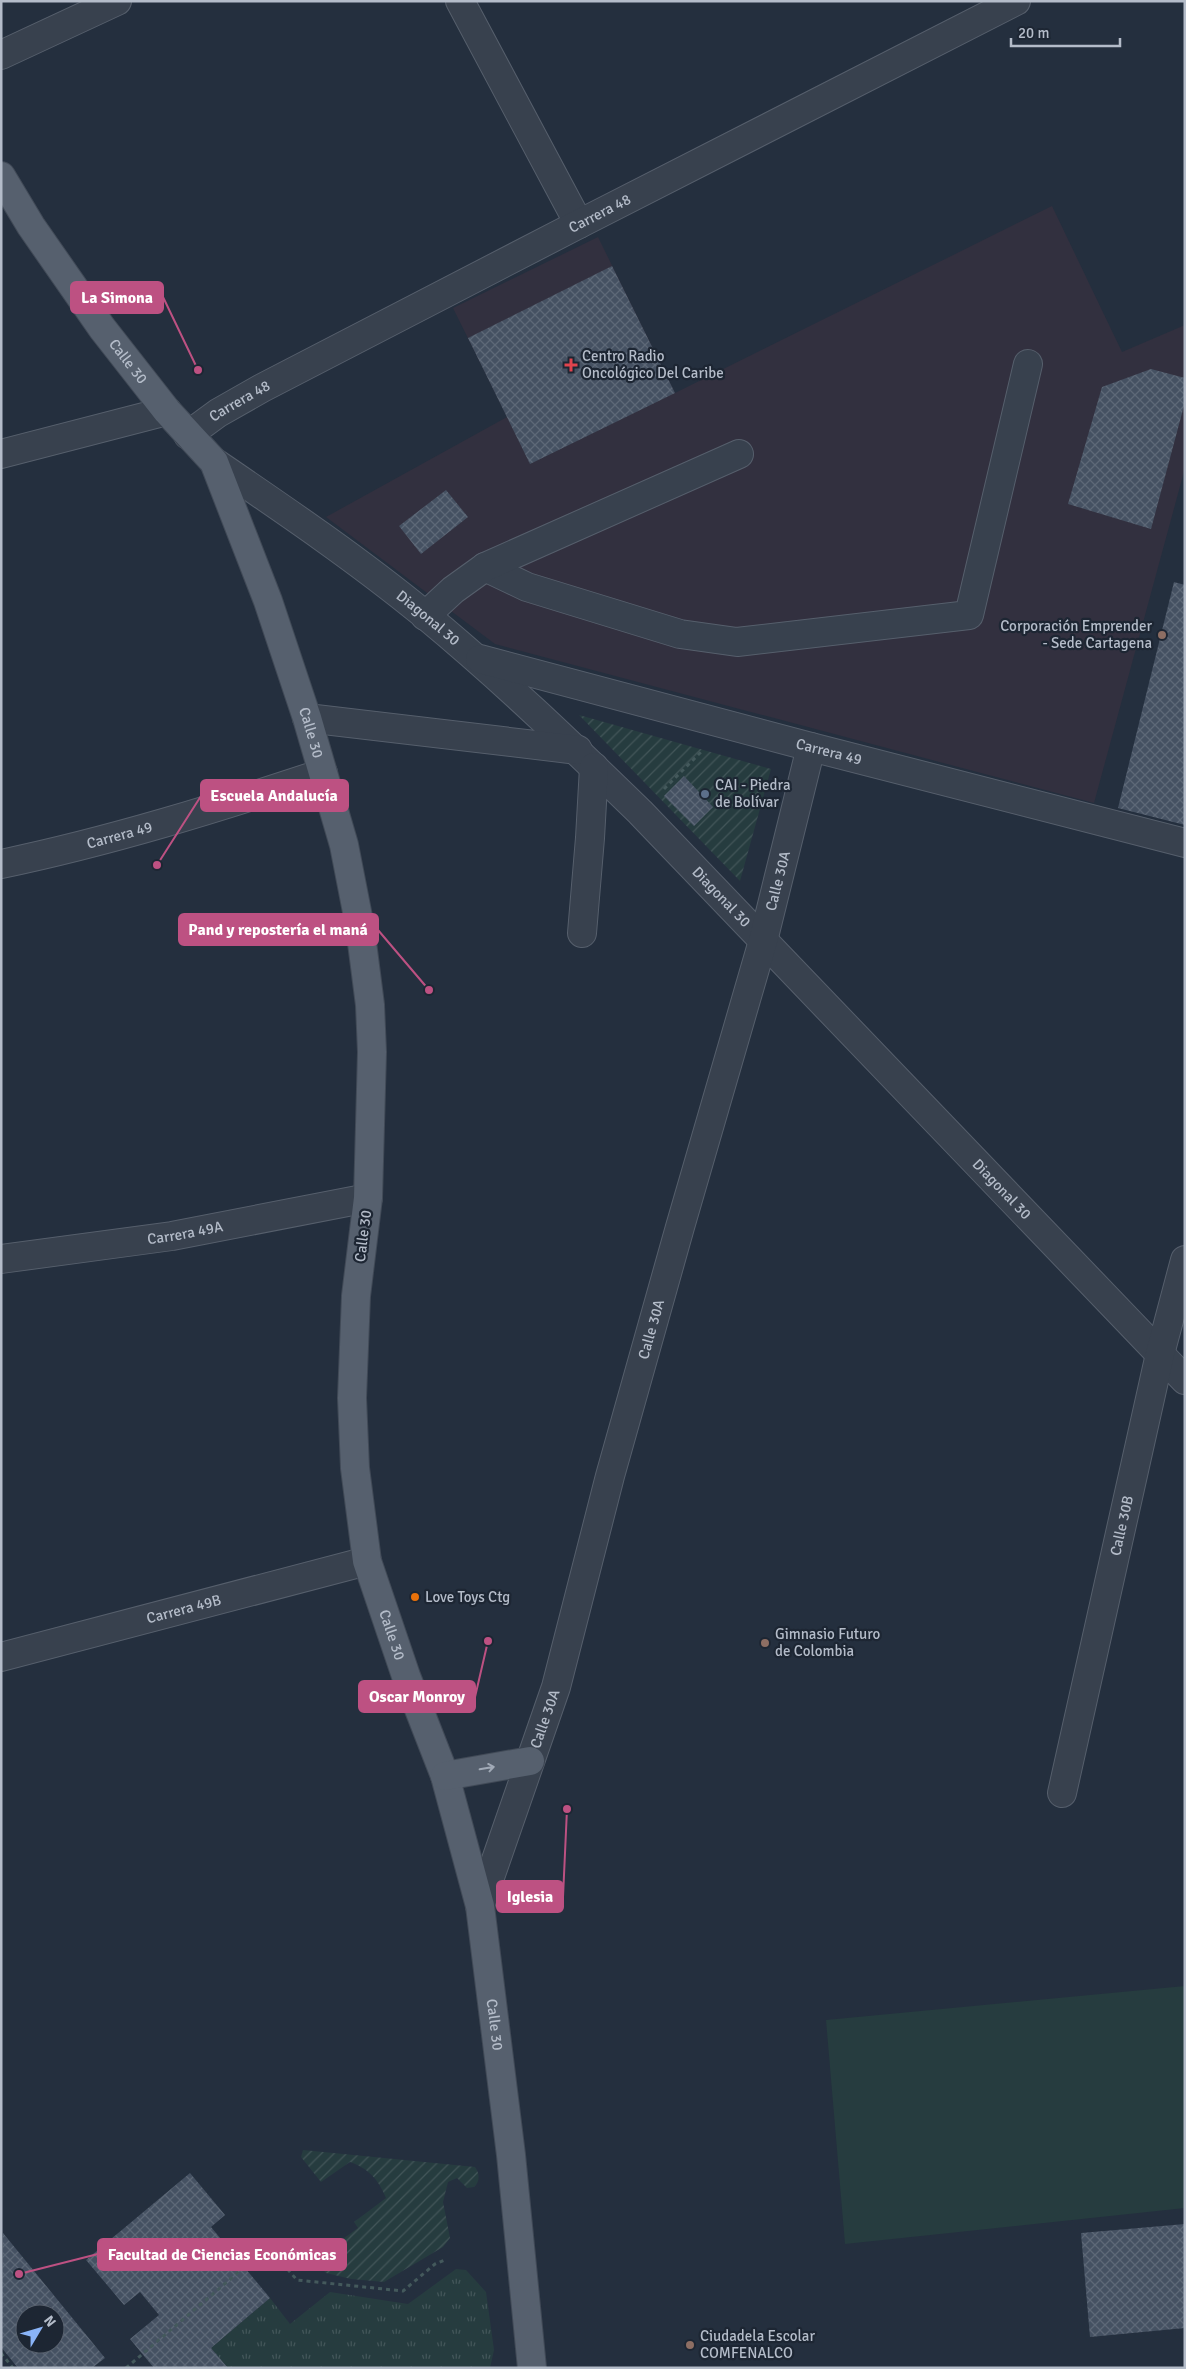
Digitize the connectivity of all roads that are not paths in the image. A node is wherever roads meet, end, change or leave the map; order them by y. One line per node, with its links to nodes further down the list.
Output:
1 (117, 1): 4 (street)
2 (460, 1): 6 (street)
3 (1016, 1): 6 (street, Carrera 48)
4 (1, 55)
5 (1, 176): 8 (main road, Calle 30)
6 (579, 224): 9 (street, Carrera 48)
7 (1028, 364): 13 (street)
8 (167, 411): 9 (main road, Calle 30); 10 (street)
9 (188, 435): 12 (main road, Calle 30)
10 (1, 454)
11 (739, 454): 13 (street)
12 (214, 462): 14 (street, Diagonal 30); 16 (main road, Calle 30)
13 (485, 567): 14 (street)
14 (425, 616): 15 (street, Diagonal 30)
15 (474, 658): 17 (street, Carrera 49); 18 (street, Diagonal 30)
16 (307, 718): 18 (street); 19 (main road, Calle 30)
17 (811, 747): 20 (street, Carrera 49); 23 (street, Calle 30A)
18 (586, 758): 22 (street); 23 (street, Diagonal 30)
19 (323, 773): 21 (street, Carrera 49); 24 (main road, Calle 30)
20 (1185, 843)
21 (1, 864)
22 (582, 933)
23 (763, 941): 27 (street, Diagonal 30); 31 (street, Calle 30A)
24 (368, 1198): 25 (street, Carrera 49A); 29 (main road, Calle 30)
25 (1, 1259)
26 (1185, 1260): 27 (street, Calle 30B)
27 (1160, 1354): 28 (street, Diagonal 30); 33 (street, Calle 30B)
28 (1185, 1380)
29 (367, 1561): 30 (street, Carrera 49B); 32 (main road, Calle 30)
30 (1, 1657)
31 (530, 1761): 32 (main road, one-way to 31); 34 (street, Calle 30A)
32 (445, 1776): 34 (main road, Calle 30)
33 (1062, 1793)
34 (480, 1906): 35 (main road, Calle 30)
35 (532, 2368)

